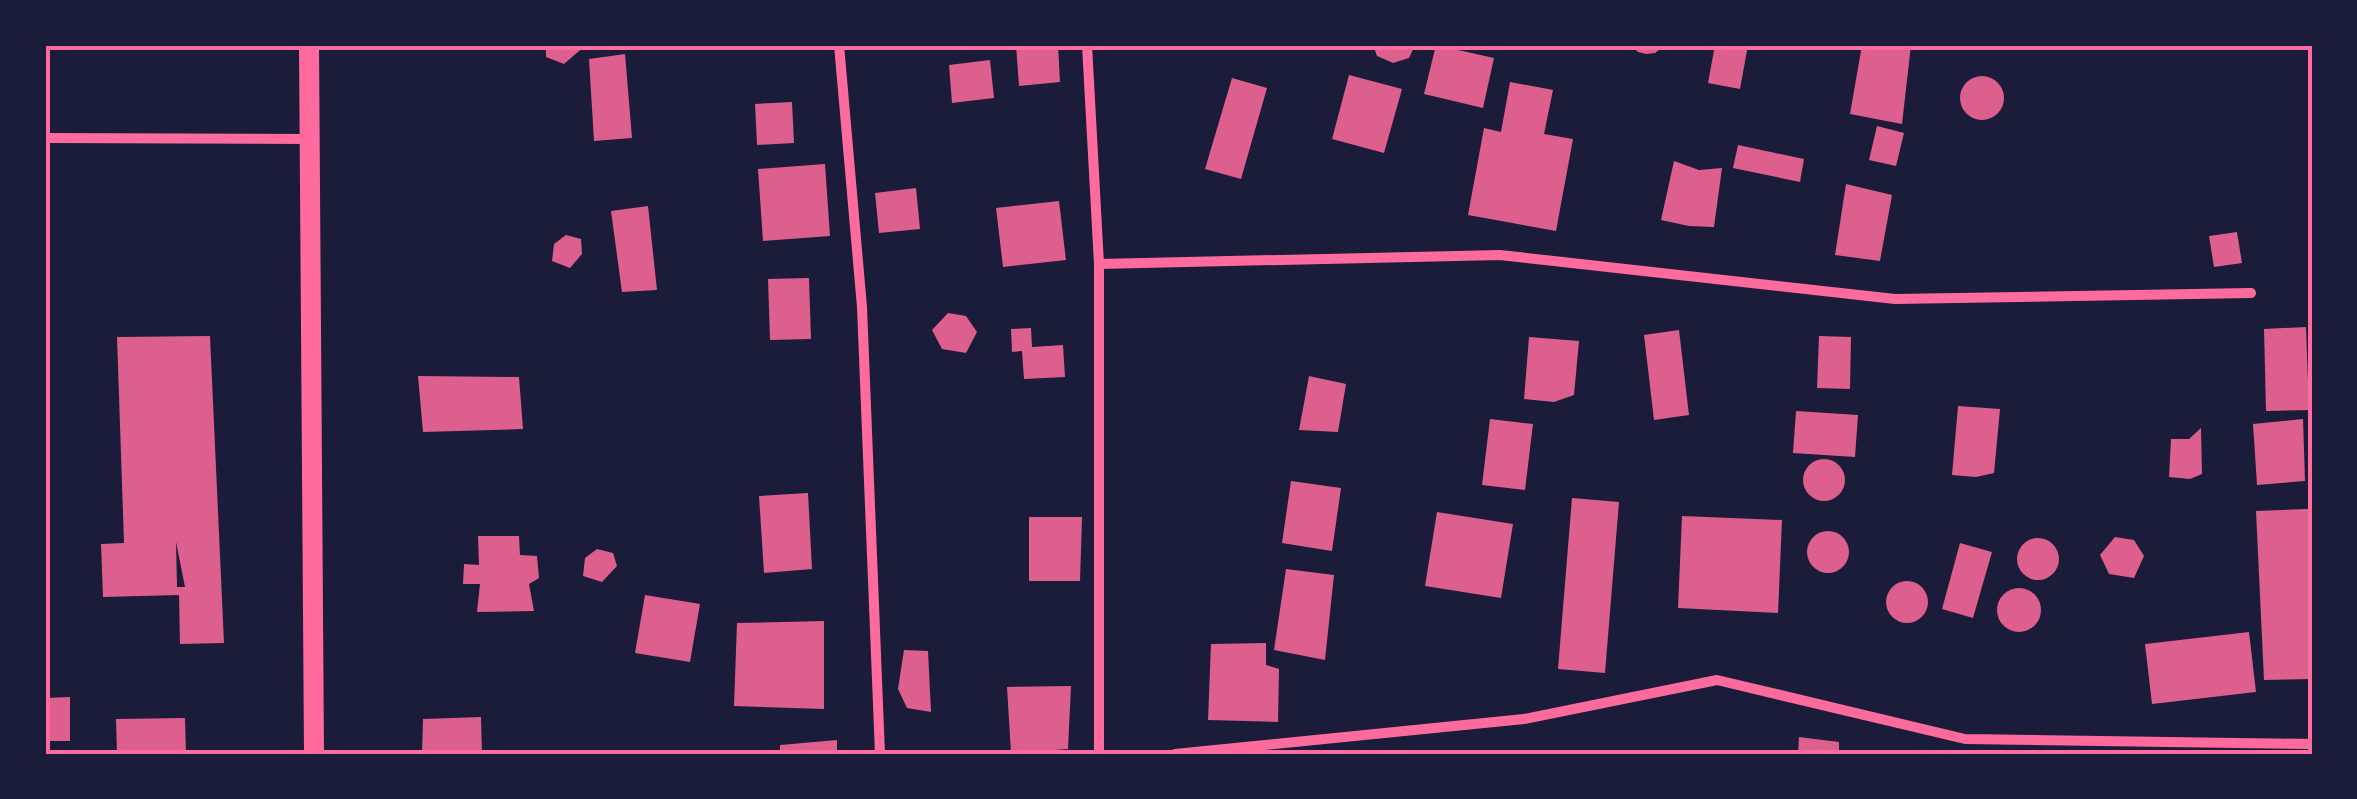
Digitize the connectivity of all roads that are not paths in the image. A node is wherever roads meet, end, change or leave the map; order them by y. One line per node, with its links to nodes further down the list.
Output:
1 (309, 45): 5 (main road)
2 (839, 45): 10 (street)
3 (1088, 45): 6 (street)
4 (45, 138): 5 (street)
5 (310, 139): 9 (main road)
6 (1099, 264): 7 (street); 11 (street)
7 (2252, 292)
8 (2312, 744): 12 (street)
9 (314, 754)
10 (880, 754)
11 (1099, 754)
12 (1175, 754)

